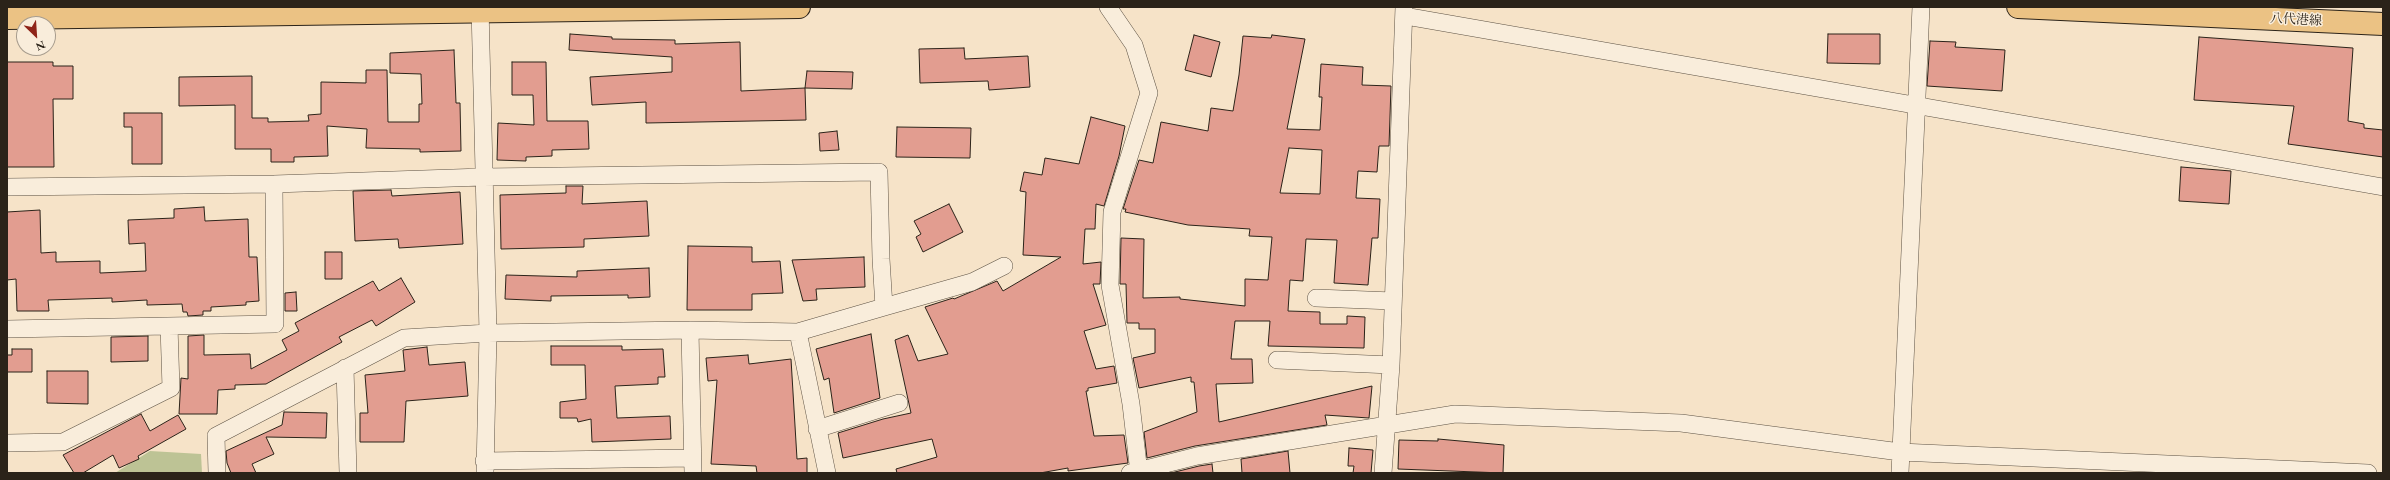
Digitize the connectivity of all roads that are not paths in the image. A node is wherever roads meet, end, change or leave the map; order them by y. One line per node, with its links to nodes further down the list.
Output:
1 (799, 7): 5 (main road)
2 (1108, 7): 33 (street)
3 (1921, 7): 9 (street)
4 (2018, 7): 8 (main road, 八代港線)
5 (480, 9): 7 (main road); 10 (street)
6 (1405, 12): 9 (street); 16 (street)
7 (7, 18)
8 (2383, 24)
9 (1917, 107): 13 (street); 30 (street)
10 (483, 177): 11 (street); 17 (street); 22 (street)
11 (274, 184): 12 (street); 18 (street)
12 (7, 187)
13 (2383, 187)
14 (1004, 266): 17 (street)
15 (1316, 298): 16 (street)
16 (1393, 301): 24 (street)
17 (884, 307): 21 (street)
18 (169, 326): 19 (street); 29 (street)
19 (7, 329)
20 (690, 330): 21 (street); 22 (street); 31 (street)
21 (798, 332): 28 (street)
22 (488, 333): 25 (street); 32 (street)
23 (1277, 360): 24 (street)
24 (1391, 365): 27 (street)
25 (346, 368): 34 (street); 35 (street)
26 (899, 403): 28 (street)
27 (1388, 426): 30 (street); 33 (street); 37 (street)
28 (817, 429): 36 (street)
29 (7, 443)
30 (1900, 452): 38 (street); 39 (street)
31 (693, 465): 32 (street)
32 (484, 467)
33 (1136, 472)
34 (217, 473)
35 (348, 473)
36 (827, 473)
37 (1383, 473)
38 (1900, 473)
39 (2368, 473)

